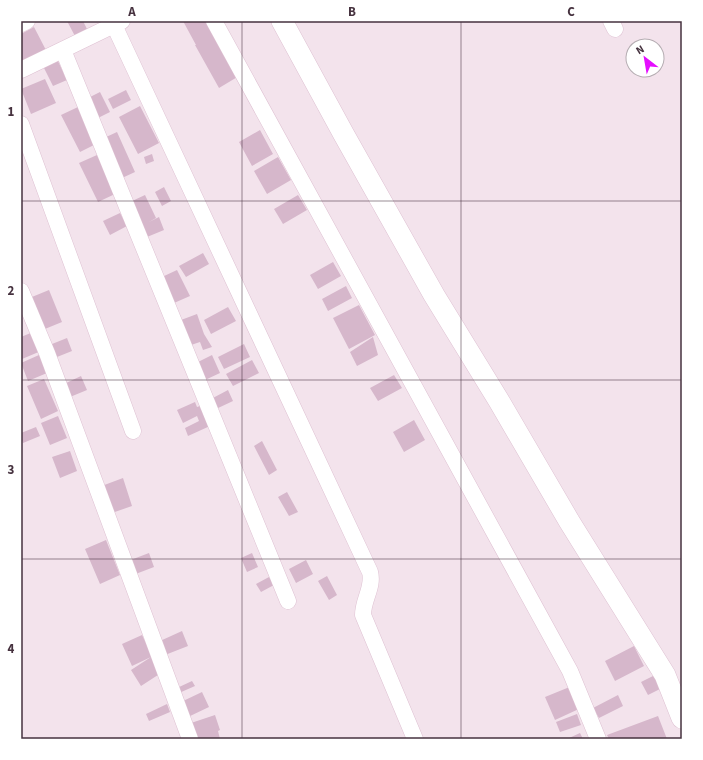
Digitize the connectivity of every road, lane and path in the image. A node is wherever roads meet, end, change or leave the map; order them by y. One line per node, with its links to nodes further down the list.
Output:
1 (27, 21): 5 (street)
2 (214, 21): 15 (street)
3 (282, 21): 12 (street)
4 (118, 23): 6 (street); 14 (street)
5 (21, 24)
6 (63, 50): 7 (street); 11 (street)
7 (21, 70)
8 (21, 124): 10 (street)
9 (21, 291): 13 (street)
10 (133, 431)
11 (288, 601)
12 (682, 718)
13 (190, 739)
14 (415, 739)
15 (598, 739)

